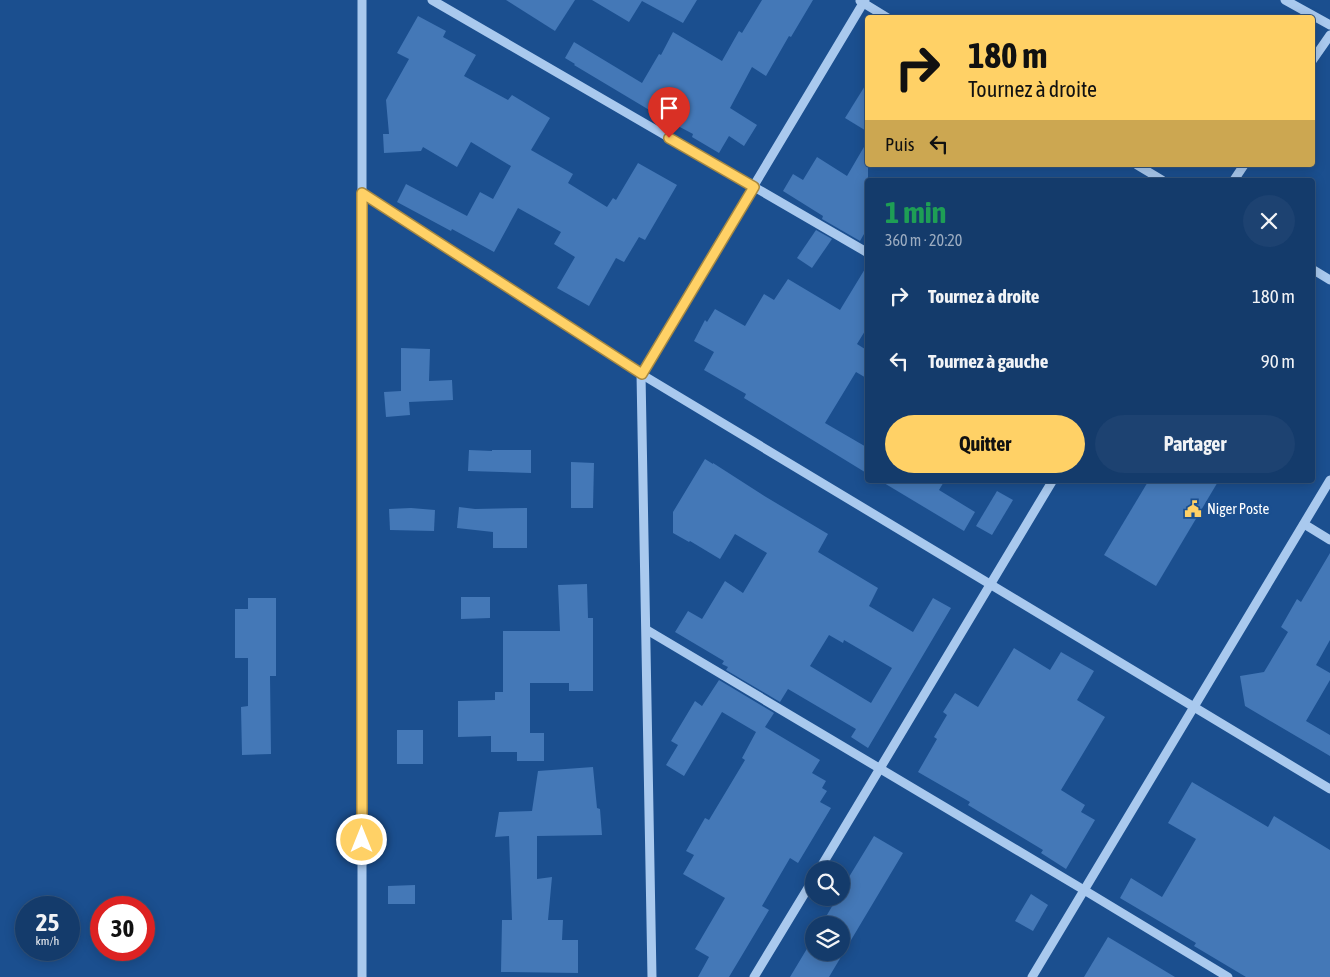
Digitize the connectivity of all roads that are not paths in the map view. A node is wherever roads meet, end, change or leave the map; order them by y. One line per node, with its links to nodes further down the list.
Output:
1 (362, 0): 16 (street)
2 (432, 0): 15 (street)
3 (1285, 0): 6 (street)
4 (862, 1): 5 (street); 15 (street)
5 (883, 15)
6 (1312, 15)
7 (1315, 17): 8 (street)
8 (1330, 25)
9 (1330, 35): 10 (street)
10 (1315, 57)
11 (1140, 167): 13 (street)
12 (1243, 167): 14 (street)
13 (1159, 178)
14 (1235, 178)
15 (754, 187): 17 (street); 20 (street)
16 (362, 193): 20 (street); 33 (street)
17 (865, 251)
18 (1315, 271): 19 (street)
19 (1330, 280)
20 (642, 374): 25 (street); 26 (street)
21 (1330, 480): 23 (street)
22 (1050, 483): 25 (street)
23 (1304, 524): 24 (street); 27 (street)
24 (1330, 540)
25 (990, 584): 27 (street); 28 (street)
26 (646, 630): 28 (street); 34 (street)
27 (1194, 707): 29 (street); 31 (street)
28 (879, 768): 30 (street); 31 (street)
29 (1330, 789)
30 (823, 861)
31 (1084, 890): 36 (street); 37 (street)
32 (805, 893): 35 (street)
33 (362, 977)
34 (652, 977)
35 (754, 977)
36 (1032, 977)
37 (1228, 977)

